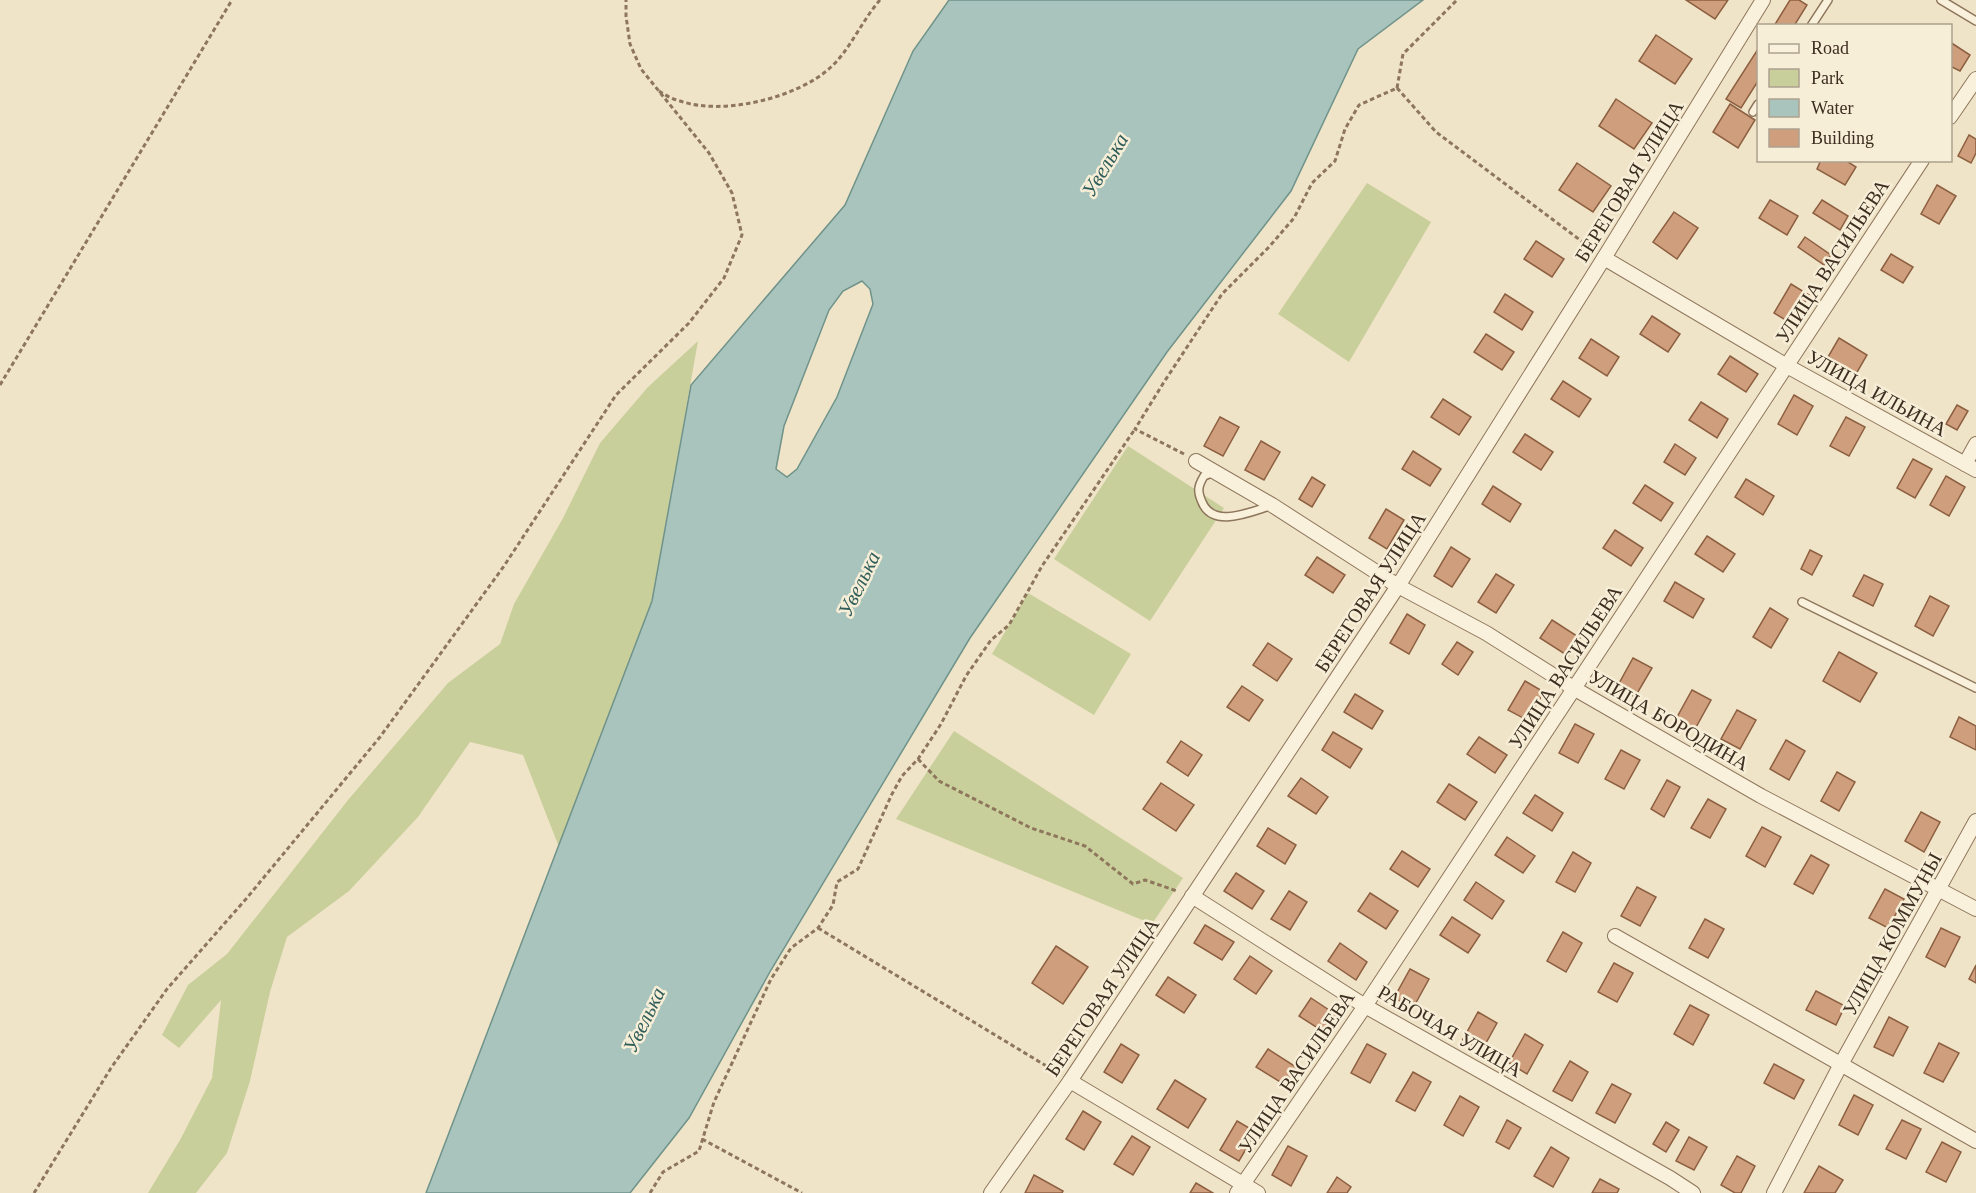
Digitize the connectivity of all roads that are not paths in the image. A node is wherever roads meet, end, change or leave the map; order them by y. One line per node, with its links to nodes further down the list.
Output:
1 (1763, 0): 11 (street, БЕРЕГОВАЯ УЛИЦА)
2 (1828, 0): 5 (lane)
3 (1941, 0): 4 (lane)
4 (1976, 21)
5 (1812, 24)
6 (1976, 79): 9 (street)
7 (1757, 106): 8 (lane)
8 (1754, 112)
9 (1952, 114)
10 (1921, 162): 12 (street, УЛИЦА ВАСИЛЬЕВА)
11 (1604, 258): 12 (street, УЛИЦА ИЛЬИНА); 18 (street, БЕРЕГОВАЯ УЛИЦА)
12 (1787, 366): 15 (street, УЛИЦА ИЛЬИНА); 20 (street, УЛИЦА ВАСИЛЬЕВА)
13 (1976, 444): 15 (street)
14 (1196, 461): 16 (street, УЛИЦА БОРОДИНА)
15 (1971, 467)
16 (1216, 472): 17 (street, УЛИЦА БОРОДИНА); 17 (lane)
17 (1272, 505): 18 (street, УЛИЦА БОРОДИНА)
18 (1398, 586): 20 (street, УЛИЦА БОРОДИНА); 24 (street, БЕРЕГОВАЯ УЛИЦА)
19 (1802, 602): 21 (lane)
20 (1575, 688): 23 (street, УЛИЦА БОРОДИНА); 27 (street, УЛИЦА ВАСИЛЬЕВА)
21 (1976, 688)
22 (1976, 821): 23 (street, УЛИЦА КОММУНЫ)
23 (1939, 891): 25 (street, УЛИЦА БОРОДИНА); 28 (street, УЛИЦА КОММУНЫ)
24 (1192, 896): 27 (street, РАБОЧАЯ УЛИЦА); 29 (street, БЕРЕГОВАЯ УЛИЦА)
25 (1976, 909)
26 (1615, 936): 28 (street)
27 (1365, 1006): 31 (street, УЛИЦА ВАСИЛЬЕВА); 34 (street, РАБОЧАЯ УЛИЦА)
28 (1840, 1066): 30 (street); 35 (street, УЛИЦА КОММУНЫ)
29 (1070, 1081): 31 (street); 32 (street, БЕРЕГОВАЯ УЛИЦА)
30 (1976, 1141)
31 (1240, 1188): 33 (street)
32 (991, 1193)
33 (1258, 1193)
34 (1693, 1193)
35 (1774, 1193)

